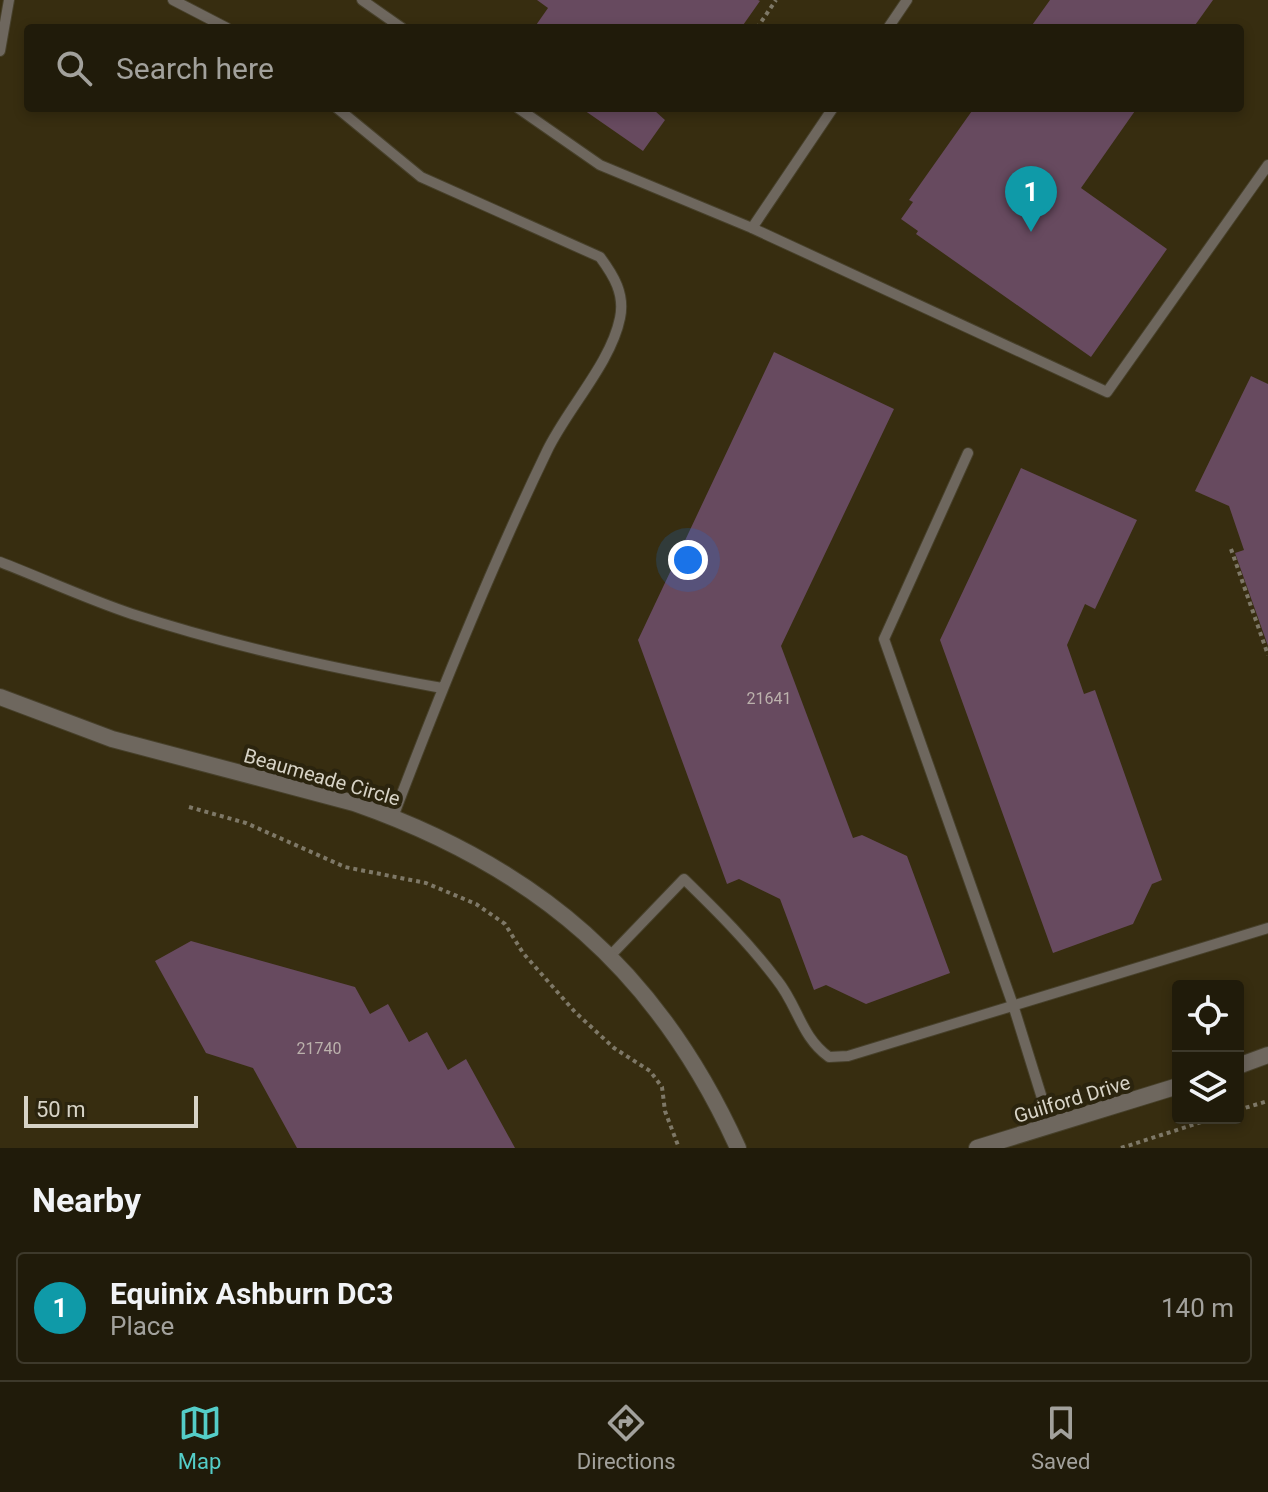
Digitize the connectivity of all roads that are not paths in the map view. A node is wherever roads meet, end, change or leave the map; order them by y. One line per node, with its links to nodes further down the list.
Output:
1 (9, 0): 8 (lane)
2 (173, 0): 5 (lane)
3 (362, 0): 6 (lane)
4 (907, 0): 7 (lane)
5 (219, 24)
6 (396, 24)
7 (891, 24)
8 (0, 51)
9 (342, 112): 16 (lane)
10 (524, 112): 13 (lane)
11 (830, 112): 13 (lane)
12 (1268, 165): 13 (lane)
13 (752, 228)
14 (968, 453): 21 (lane)
15 (0, 562): 16 (lane)
16 (442, 688): 18 (lane)
17 (0, 697): 18 (street, Beaumeade Circle)
18 (393, 817): 20 (street, Beaumeade Circle)
19 (1267, 931): 21 (lane)
20 (610, 956): 21 (lane); 27 (street, Beaumeade Circle)
21 (1014, 1008): 25 (lane)
22 (1268, 1055): 23 (street)
23 (1244, 1064)
24 (1172, 1088): 25 (street, Guilford Drive)
25 (1051, 1127): 26 (street, Guilford Drive)
26 (1002, 1145): 28 (street, Guilford Drive)
27 (738, 1148)
28 (977, 1148)

